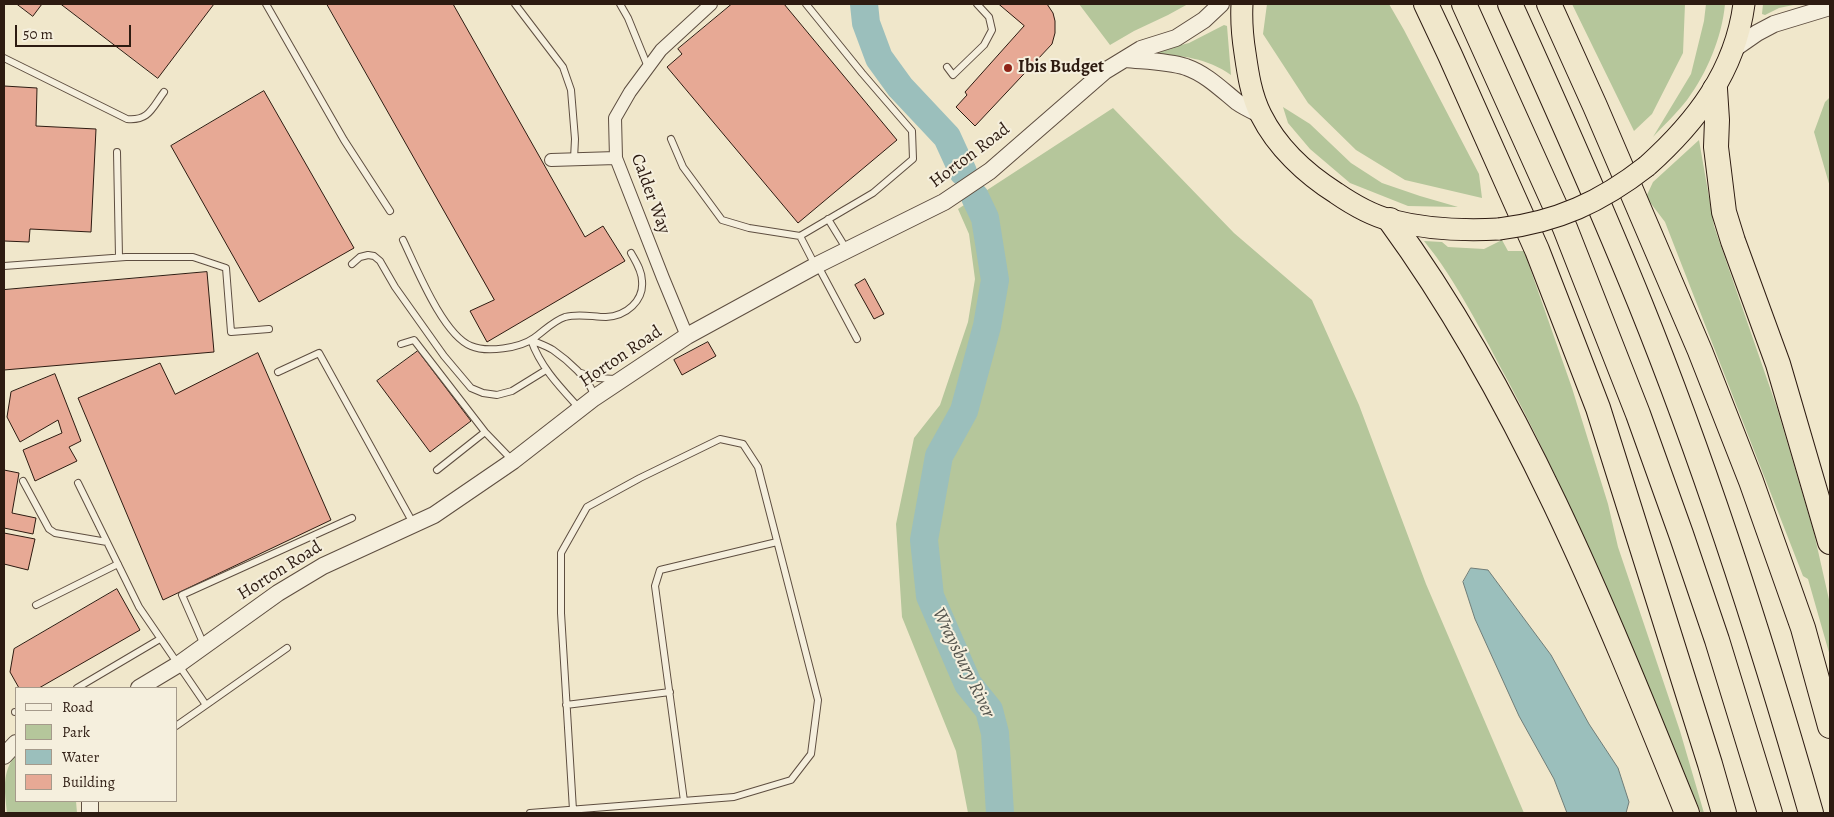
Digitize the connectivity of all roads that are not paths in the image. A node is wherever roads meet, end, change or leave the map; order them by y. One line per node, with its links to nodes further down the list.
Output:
1 (266, 4): 28 (lane)
2 (515, 4): 26 (lane)
3 (620, 4): 18 (lane)
4 (711, 4): 18 (street, Calder Way)
5 (806, 4): 29 (lane)
6 (977, 4): 19 (lane)
7 (1221, 4): 17 (street, Horton Road)
8 (1242, 4): 22 (highway)
9 (1426, 4): 79 (highway)
10 (1464, 4): 80 (highway)
11 (1510, 4): 81 (highway)
12 (1549, 4): 72 (highway)
13 (1744, 4): 15 (highway)
14 (1830, 7): 15 (street)
15 (1734, 49): 20 (highway)
16 (4, 58): 21 (lane)
17 (1124, 59): 22 (street); 33 (street, Horton Road)
18 (648, 66): 25 (street, Calder Way)
19 (947, 67)
20 (1715, 89): 30 (highway, bridge); 59 (highway)
21 (164, 92)
22 (1261, 115): 30 (highway)
23 (671, 139): 31 (lane)
24 (117, 152): 35 (lane)
25 (616, 158): 26 (street); 40 (street, Calder Way)
26 (574, 159): 27 (street)
27 (551, 160)
28 (390, 211)
29 (828, 219): 31 (lane); 33 (lane)
30 (1390, 220): 78 (highway)
31 (800, 236): 38 (lane)
32 (403, 240): 42 (lane)
33 (847, 250): 38 (street, Horton Road)
34 (631, 253): 42 (lane)
35 (119, 257): 37 (lane); 39 (lane)
36 (352, 264): 44 (lane)
37 (4, 266)
38 (816, 266): 40 (street, Horton Road); 41 (lane)
39 (268, 329)
40 (687, 336): 47 (street, Horton Road)
41 (856, 339)
42 (531, 340): 44 (lane); 45 (lane)
43 (401, 344): 50 (lane)
44 (546, 370): 49 (lane)
45 (578, 371): 47 (lane); 48 (lane)
46 (278, 372): 56 (lane)
47 (623, 379): 48 (street, Horton Road)
48 (594, 398): 49 (street, Horton Road)
49 (581, 410): 51 (street, Horton Road)
50 (484, 432): 51 (lane); 52 (lane)
51 (513, 461): 56 (street, Horton Road)
52 (437, 470)
53 (23, 481): 57 (lane)
54 (78, 483): 57 (lane)
55 (352, 518): 63 (lane)
56 (414, 524): 63 (street, Horton Road)
57 (107, 542): 60 (lane)
58 (778, 542): 68 (lane); 70 (lane); 75 (lane)
59 (1830, 542)
60 (118, 564): 61 (lane); 62 (lane)
61 (36, 605)
62 (160, 639): 65 (lane); 66 (lane)
63 (204, 646): 65 (street, Horton Road)
64 (287, 648): 69 (lane)
65 (179, 664): 67 (street, Horton Road); 69 (lane)
66 (78, 687)
67 (141, 687)
68 (670, 692): 70 (lane); 75 (lane)
69 (206, 705): 71 (lane)
70 (566, 706): 76 (lane)
71 (178, 725)
72 (1830, 726)
73 (15, 742): 74 (street)
74 (4, 756)
75 (684, 801): 76 (lane)
76 (573, 810): 77 (lane)
77 (530, 813)
78 (1687, 813)
79 (1724, 813)
80 (1770, 813)
81 (1811, 813)

